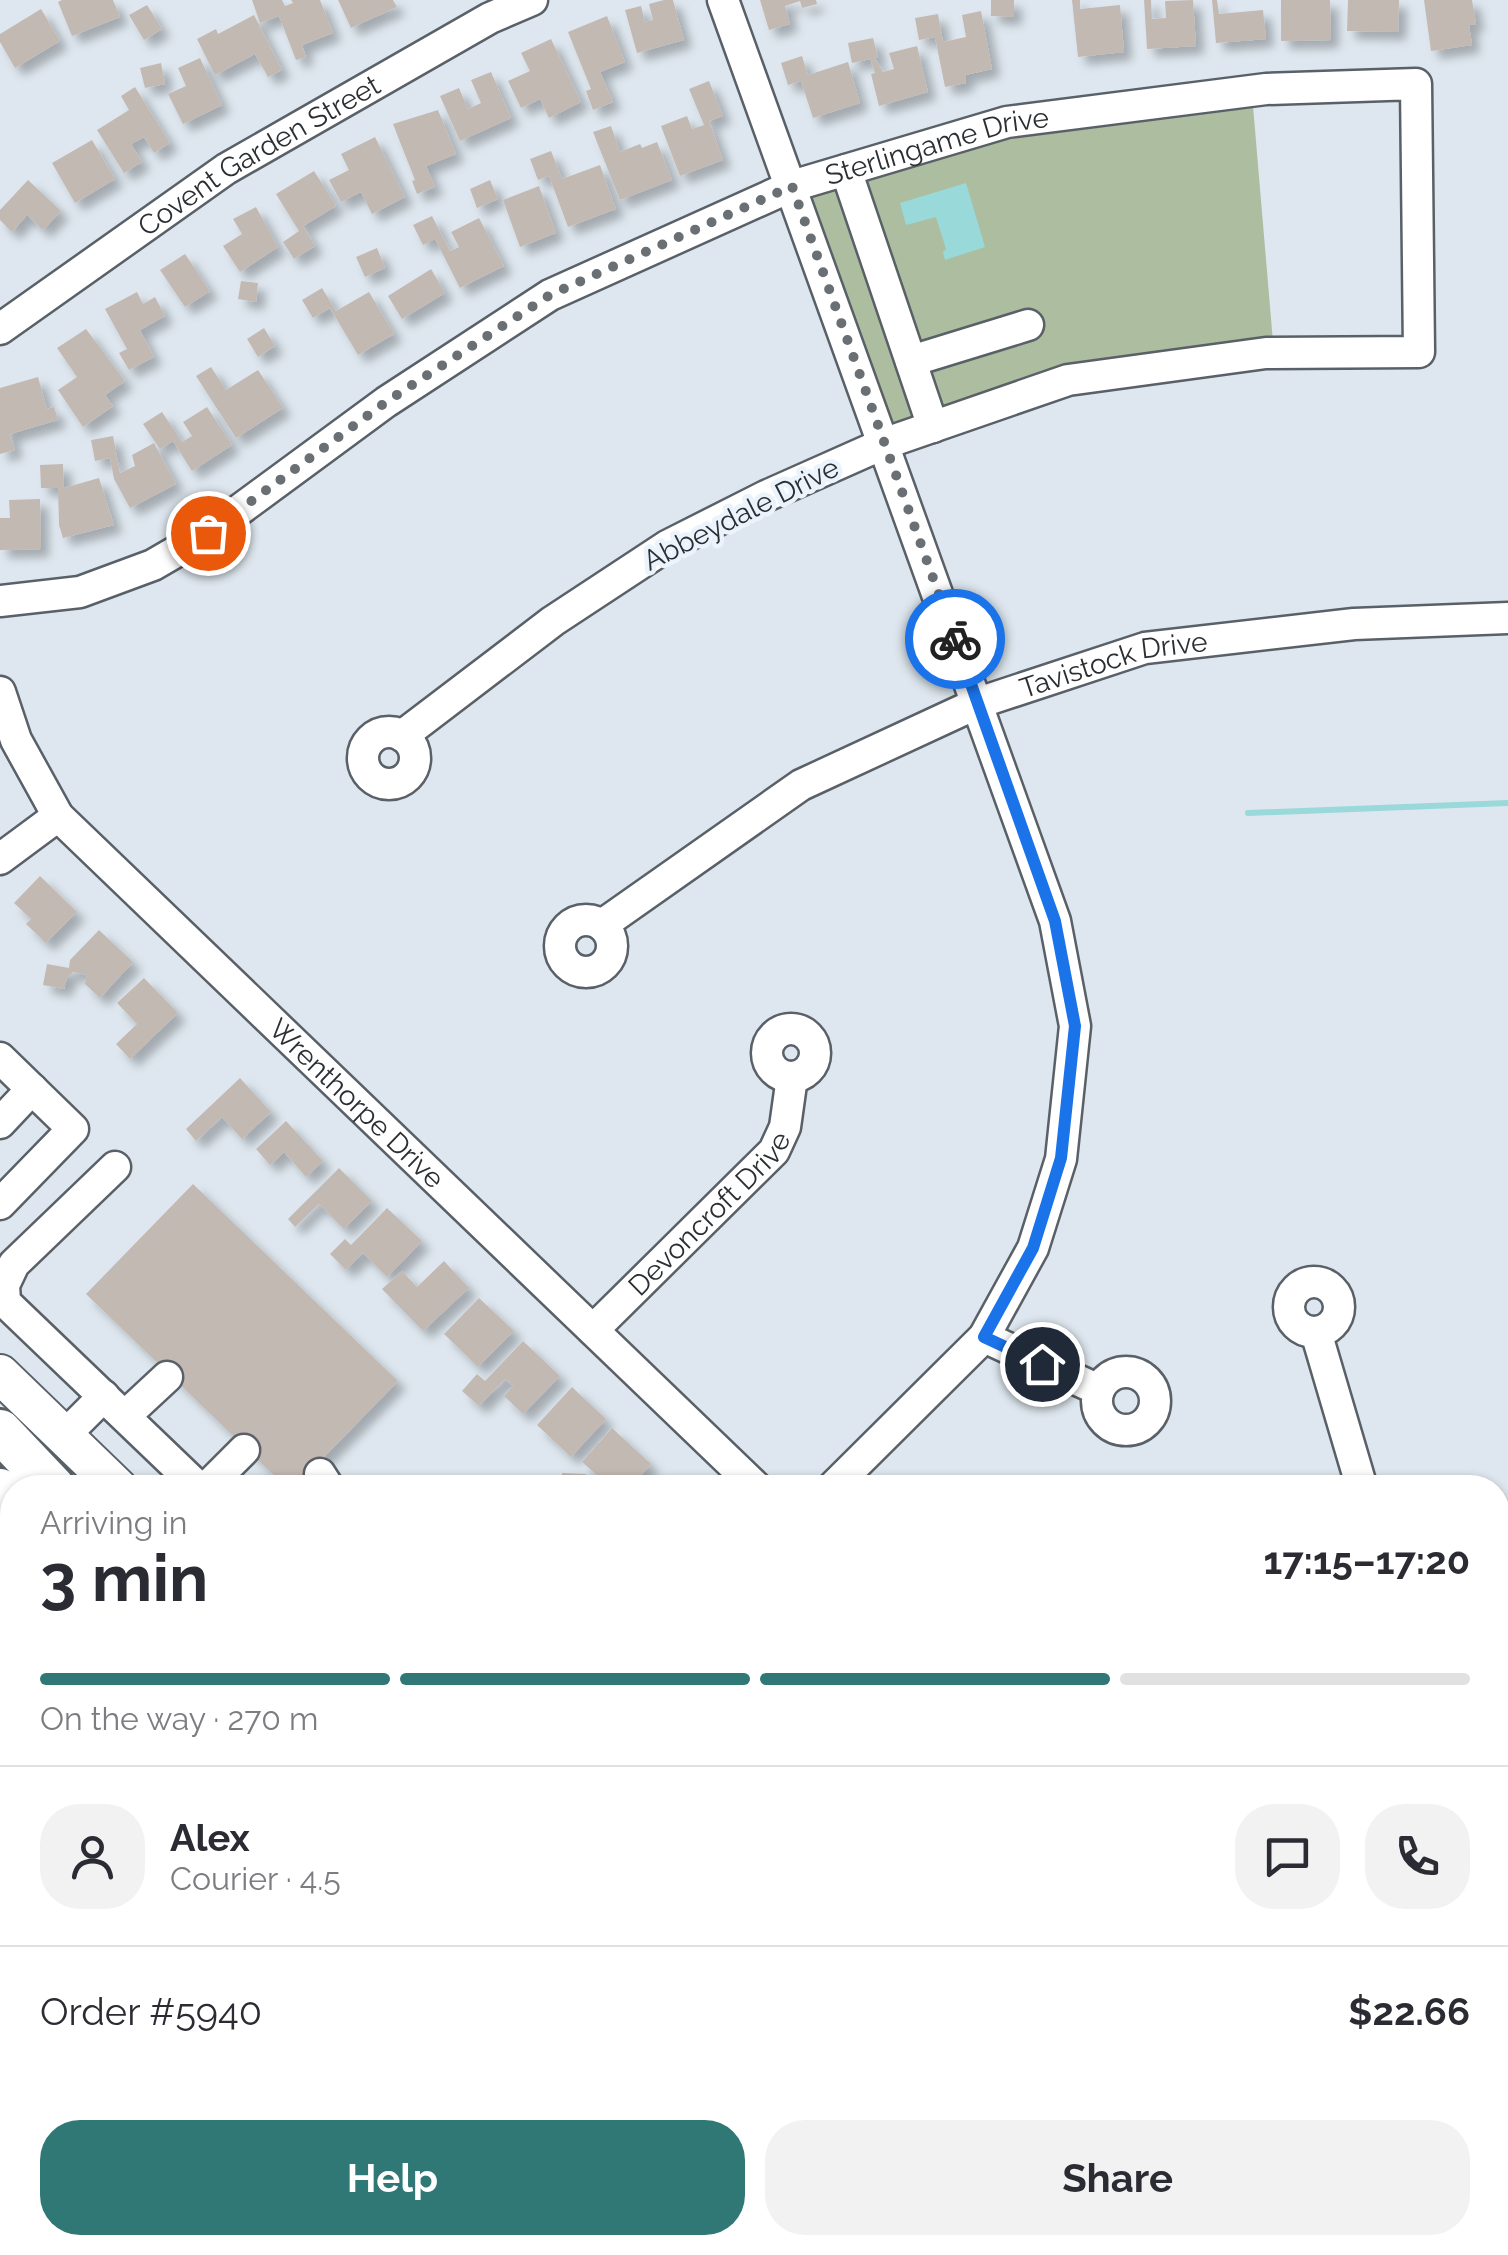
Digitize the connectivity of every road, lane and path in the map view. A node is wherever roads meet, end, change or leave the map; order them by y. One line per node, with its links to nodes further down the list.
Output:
1 (532, 0): 6 (street, Covent Garden Street)
2 (724, 0): 4 (street)
3 (846, 170): 4 (street, Sterlingame Drive); 7 (street, Sterlingame Drive); 8 (street)
4 (792, 186): 10 (street); 11 (street, Sterlingame Drive)
5 (1028, 325): 8 (street)
6 (0, 329)
7 (1419, 352): 9 (street, Abbeydale Drive)
8 (910, 361): 9 (street)
9 (933, 427): 10 (street, Abbeydale Drive)
10 (883, 444): 14 (street); 15 (street, Abbeydale Drive)
11 (0, 601)
12 (1508, 618): 14 (street, Tavistock Drive)
13 (0, 692): 16 (street, Wrenthorpe Drive)
14 (978, 703): 18 (street, Tavistock Drive); 27 (street)
15 (402, 736)
16 (58, 816): 17 (street); 25 (street, Wrenthorpe Drive)
17 (0, 860)
18 (602, 925)
19 (0, 1058): 21 (street)
20 (792, 1077): 25 (street, Devoncroft Drive)
21 (32, 1089): 22 (street); 24 (street)
22 (0, 1124)
23 (115, 1167): 31 (street)
24 (0, 1204)
25 (593, 1330): 39 (street, Wrenthorpe Drive)
26 (1316, 1332): 41 (street)
27 (984, 1337): 30 (street); 40 (street)
28 (0, 1374): 33 (main road)
29 (167, 1378): 31 (street)
30 (1099, 1390)
31 (114, 1406): 33 (street); 37 (street)
32 (0, 1430): 35 (highway)
33 (64, 1436): 36 (main road)
34 (244, 1450): 38 (street)
35 (42, 1475)
36 (104, 1475)
37 (188, 1475)
38 (216, 1475)
39 (744, 1475)
40 (845, 1475)
41 (1358, 1475)

